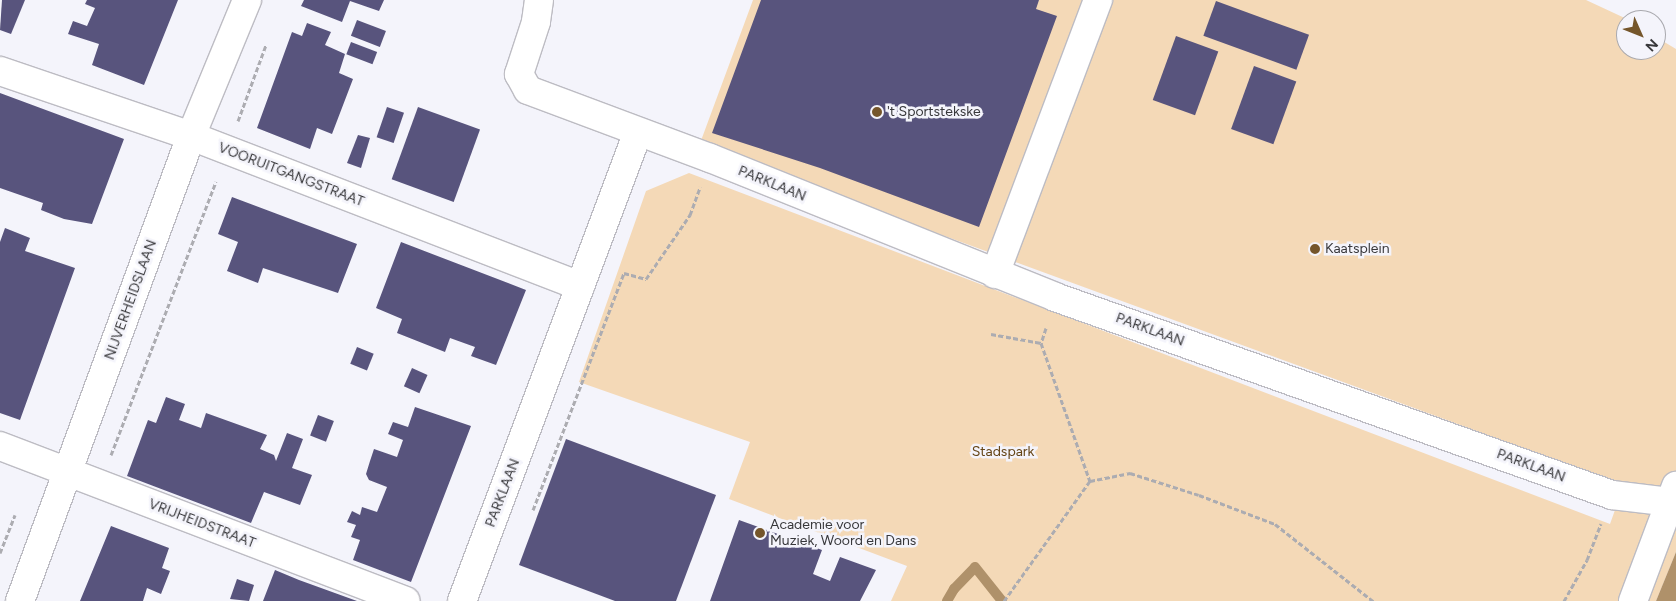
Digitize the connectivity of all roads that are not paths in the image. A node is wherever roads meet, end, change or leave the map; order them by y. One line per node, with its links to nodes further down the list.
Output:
1 (247, 0): 6 (street, NIJVERHEIDSLAAN)
2 (539, 0): 5 (street, PARKLAAN)
3 (1098, 0): 7 (street)
4 (0, 71): 6 (street, VOORUITGANGSTRAAT)
5 (638, 132): 7 (street, PARKLAAN); 8 (street, PARKLAAN)
6 (191, 136): 8 (street, VOORUITGANGSTRAAT); 10 (street, NIJVERHEIDSLAAN)
7 (995, 274): 11 (street, PARKLAAN)
8 (580, 286): 14 (street, PARKLAAN)
9 (0, 446): 10 (street, VRIJHEIDSTRAAT)
10 (67, 472): 12 (street, NIJVERHEIDSLAAN); 13 (street, VRIJHEIDSTRAAT)
11 (1673, 494): 15 (street)
12 (20, 601)
13 (405, 601)
14 (462, 601)
15 (1633, 601)

